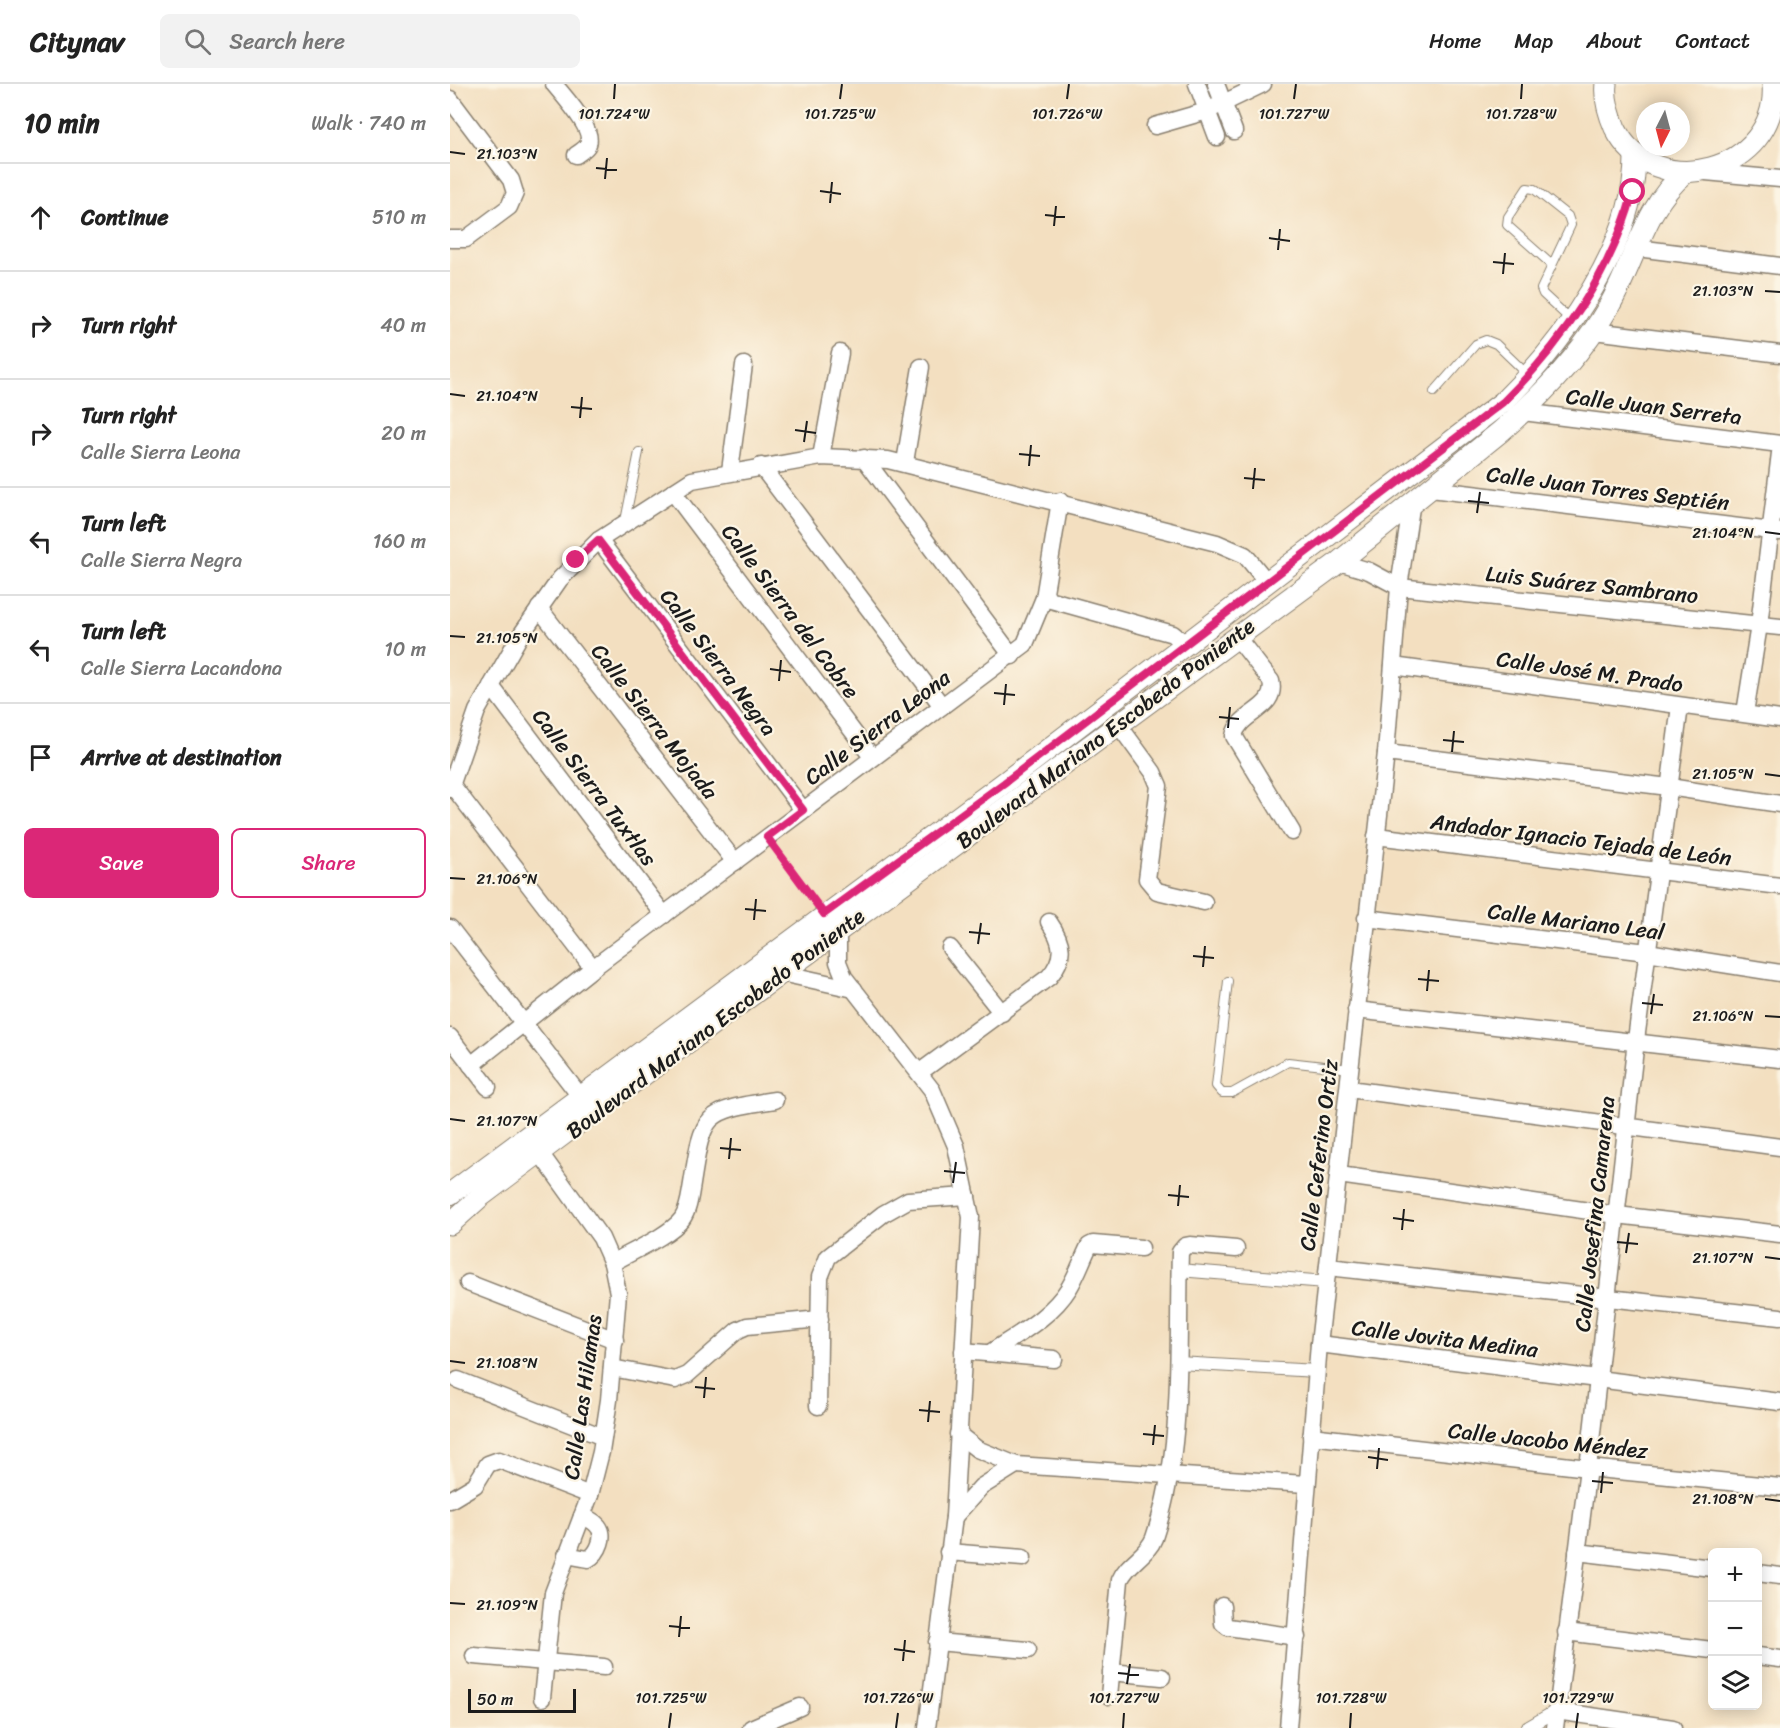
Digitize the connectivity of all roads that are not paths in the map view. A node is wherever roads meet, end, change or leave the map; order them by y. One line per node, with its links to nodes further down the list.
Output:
1 (554, 84): 15 (street)
2 (1197, 84): 9 (street)
3 (1216, 84): 8 (street)
4 (1263, 84): 8 (street)
5 (1606, 84): 14 (street)
6 (1776, 87): 12 (street)
7 (450, 99): 19 (street)
8 (1223, 104): 9 (street); 11 (street)
9 (1207, 111): 10 (street); 13 (street)
10 (1155, 126)
11 (1234, 131)
12 (1772, 131): 16 (street)
13 (1217, 137)
14 (1635, 153): 17 (street); 23 (street, Boulevard Mariano Escobedo Poniente)
15 (576, 155)
16 (1706, 172): 17 (street); 18 (street)
17 (1684, 173): 20 (street, Boulevard Mariano Escobedo Poniente)
18 (1780, 179)
19 (451, 239)
20 (1637, 248): 22 (street); 24 (street, Boulevard Mariano Escobedo Poniente)
21 (1552, 265): 21 (lane); 23 (lane)
22 (1780, 266)
23 (1571, 321): 29 (street, Boulevard Mariano Escobedo Poniente)
24 (1594, 331): 26 (street); 31 (street, Boulevard Mariano Escobedo Poniente)
25 (840, 353): 35 (street)
26 (1780, 354)
27 (744, 365): 39 (street)
28 (921, 367): 37 (street)
29 (1529, 376): 30 (lane); 48 (street, Boulevard Mariano Escobedo Poniente)
30 (1434, 392)
31 (1523, 412): 32 (street, Calle Juan Serreta); 40 (street, Boulevard Mariano Escobedo Poniente)
32 (1780, 444)
33 (639, 452): 44 (lane)
34 (1780, 453): 45 (street)
35 (821, 457): 36 (street); 38 (street)
36 (864, 458): 37 (street); 56 (street)
37 (905, 462): 42 (street)
38 (761, 466): 39 (street); 59 (street)
39 (730, 471): 41 (street)
40 (1431, 489): 43 (street, Boulevard Mariano Escobedo Poniente); 45 (street, Calle Juan Torres Septién)
41 (673, 492): 44 (street); 65 (street, Calle Sierra del Cobre)
42 (1060, 501): 48 (street); 50 (street, Calle Sierra Leona)
43 (1412, 501): 47 (street, Boulevard Mariano Escobedo Poniente); 49 (street, Calle Ceferino Ortiz)
44 (625, 522): 46 (street)
45 (1774, 531): 52 (street)
46 (598, 540): 51 (street); 71 (street, Calle Sierra Negra)
47 (1339, 562): 49 (street); 54 (street, Boulevard Mariano Escobedo Poniente)
48 (1267, 582): 55 (street, Boulevard Mariano Escobedo Poniente)
49 (1399, 587): 52 (street, Luis Suárez Sambrano); 57 (street, Calle Ceferino Ortiz)
50 (1044, 598): 55 (street); 56 (street, Calle Sierra Leona)
51 (539, 608): 58 (street); 74 (street, Calle Sierra Mojada)
52 (1759, 625): 53 (street, Luis Suárez Sambrano); 61 (street)
53 (1780, 627)
54 (1236, 636): 63 (street, Boulevard Mariano Escobedo Poniente); 72 (street)
55 (1187, 645): 66 (street, Boulevard Mariano Escobedo Poniente)
56 (1012, 656): 59 (street, Calle Sierra Leona)
57 (1393, 666): 60 (street, Calle José M. Prado); 64 (street, Calle Ceferino Ortiz)
58 (491, 686): 67 (street); 78 (street, Calle Sierra Tuxtlas)
59 (942, 706): 65 (street, Calle Sierra Leona)
60 (1680, 706): 61 (street, Calle José M. Prado); 68 (street, Calle Josefina Camarena)
61 (1745, 714): 62 (street, Calle José M. Prado)
62 (1780, 719)
63 (1118, 724): 69 (street, Boulevard Mariano Escobedo Poniente); 77 (street)
64 (1386, 753): 68 (street); 73 (street, Calle Ceferino Ortiz)
65 (872, 757): 71 (street, Calle Sierra Leona)
66 (1004, 783): 69 (street); 102 (street, Boulevard Mariano Escobedo Poniente)
67 (451, 786): 85 (street)
68 (1669, 787): 70 (street); 75 (street, Calle Josefina Camarena)
69 (1017, 800): 82 (street, Boulevard Mariano Escobedo Poniente)
70 (1780, 804)
71 (803, 810): 74 (street, Calle Sierra Leona)
72 (1292, 832)
73 (1376, 836): 75 (street, Andador Ignacio Tejada de León); 79 (street, Calle Ceferino Ortiz)
74 (735, 862): 78 (street, Calle Sierra Leona)
75 (1658, 873): 76 (street, Andador Ignacio Tejada de León); 84 (street, Calle Josefina Camarena)
76 (1780, 886)
77 (1204, 902)
78 (664, 915): 85 (street, Calle Sierra Leona)
79 (1366, 918): 84 (street, Calle Mariano Leal); 90 (street, Calle Ceferino Ortiz)
80 (1048, 922): 91 (street)
81 (450, 928): 92 (street)
82 (838, 931): 86 (street, Boulevard Mariano Escobedo Poniente); 89 (street)
83 (950, 948): 91 (street)
84 (1647, 952): 87 (street, Calle Mariano Leal); 94 (street, Calle Josefina Camarena)
85 (593, 968): 92 (street, Calle Sierra Leona)
86 (781, 973): 89 (street); 102 (street, Boulevard Mariano Escobedo Poniente)
87 (1780, 973)
88 (1228, 981): 97 (lane)
89 (854, 989): 98 (street)
90 (1356, 1010): 94 (street); 97 (street, Calle Ceferino Ortiz)
91 (1002, 1013): 98 (street)
92 (523, 1023): 96 (street, Calle Sierra Leona); 102 (street)
93 (450, 1037): 96 (street)
94 (1636, 1040): 95 (street); 103 (street, Calle Josefina Camarena)
95 (1780, 1059)
96 (471, 1065): 99 (street)
97 (1352, 1069): 100 (street, Calle Ceferino Ortiz)
98 (920, 1071): 108 (street)
99 (488, 1087)
100 (1349, 1089): 103 (street); 106 (street, Calle Ceferino Ortiz)
101 (775, 1101): 114 (street)
102 (587, 1104): 105 (street, Boulevard Mariano Escobedo Poniente); 107 (street, Boulevard Mariano Escobedo Poniente)
103 (1627, 1127): 104 (street); 109 (street, Calle Josefina Camarena)
104 (1780, 1147)
105 (540, 1153): 110 (street, Boulevard Mariano Escobedo Poniente); 114 (street, Calle Las Hilamas)
106 (1339, 1174): 109 (street); 116 (street, Calle Ceferino Ortiz)
107 (450, 1193)
108 (967, 1196): 120 (street); 123 (street)
109 (1617, 1215): 111 (street); 118 (street, Calle Josefina Camarena)
110 (450, 1224)
111 (1780, 1234)
112 (1141, 1248): 124 (street)
113 (1236, 1250): 115 (street)
114 (612, 1263): 121 (street, Calle Las Hilamas)
115 (1179, 1270): 116 (street); 126 (street)
116 (1327, 1274): 118 (street); 122 (street, Calle Ceferino Ortiz)
117 (468, 1283): 121 (street)
118 (1608, 1298): 119 (street); 130 (street, Calle Josefina Camarena)
119 (1780, 1317)
120 (820, 1319): 127 (street); 132 (street)
121 (615, 1340): 127 (street, Calle Las Hilamas)
122 (1319, 1344): 128 (street, Calle Ceferino Ortiz); 130 (street, Calle Jovita Medina)
123 (963, 1351): 124 (street); 133 (street)
124 (990, 1353): 125 (street)
125 (1054, 1359)
126 (1179, 1363): 128 (street); 138 (street)
127 (612, 1368): 135 (street, Calle Las Hilamas)
128 (1317, 1371): 134 (street, Calle Ceferino Ortiz)
129 (458, 1380): 135 (street)
130 (1598, 1380): 131 (street, Calle Jovita Medina); 137 (street, Calle Josefina Camarena)
131 (1780, 1402)
132 (818, 1406)
133 (958, 1434): 136 (street); 144 (street)
134 (1311, 1436): 137 (street, Calle Jacobo Méndez); 139 (street, Calle Ceferino Ortiz)
135 (603, 1437): 141 (street, Calle Las Hilamas)
136 (1016, 1466): 138 (street); 144 (street)
137 (1588, 1468): 140 (street, Calle Jacobo Méndez); 146 (street, Calle Josefina Camarena)
138 (1169, 1475): 139 (street); 163 (street)
139 (1306, 1484): 154 (street, Calle Ceferino Ortiz)
140 (1780, 1487)
141 (590, 1495): 142 (street); 143 (street, Calle Las Hilamas)
142 (450, 1500)
143 (582, 1516): 147 (street, Calle Las Hilamas); 147 (street)
144 (954, 1517): 145 (street)
145 (948, 1552): 148 (street); 155 (street)
146 (1577, 1552): 149 (street); 153 (street, Calle Josefina Camarena)
147 (566, 1555): 161 (street, Calle Las Hilamas)
148 (1023, 1558)
149 (1708, 1567)
150 (1762, 1574): 151 (street)
151 (1780, 1576)
152 (1222, 1606): 154 (street)
153 (1566, 1632): 156 (street); 168 (street, Calle Josefina Camarena)
154 (1297, 1637): 171 (street, Calle Ceferino Ortiz)
155 (937, 1642): 157 (street); 170 (street)
156 (1708, 1649)
157 (1028, 1650)
158 (474, 1656): 161 (street)
159 (1762, 1657): 160 (street)
160 (1780, 1659)
161 (545, 1662): 162 (street); 166 (street, Calle Las Hilamas)
162 (604, 1666)
163 (1112, 1672): 164 (street); 165 (street)
164 (1162, 1677)
165 (1109, 1696)
166 (542, 1698)
167 (800, 1707): 169 (street)
168 (1556, 1720): 172 (street); 173 (street)
169 (751, 1728)
170 (927, 1728)
171 (1288, 1728)
172 (1527, 1728)
173 (1673, 1728)

